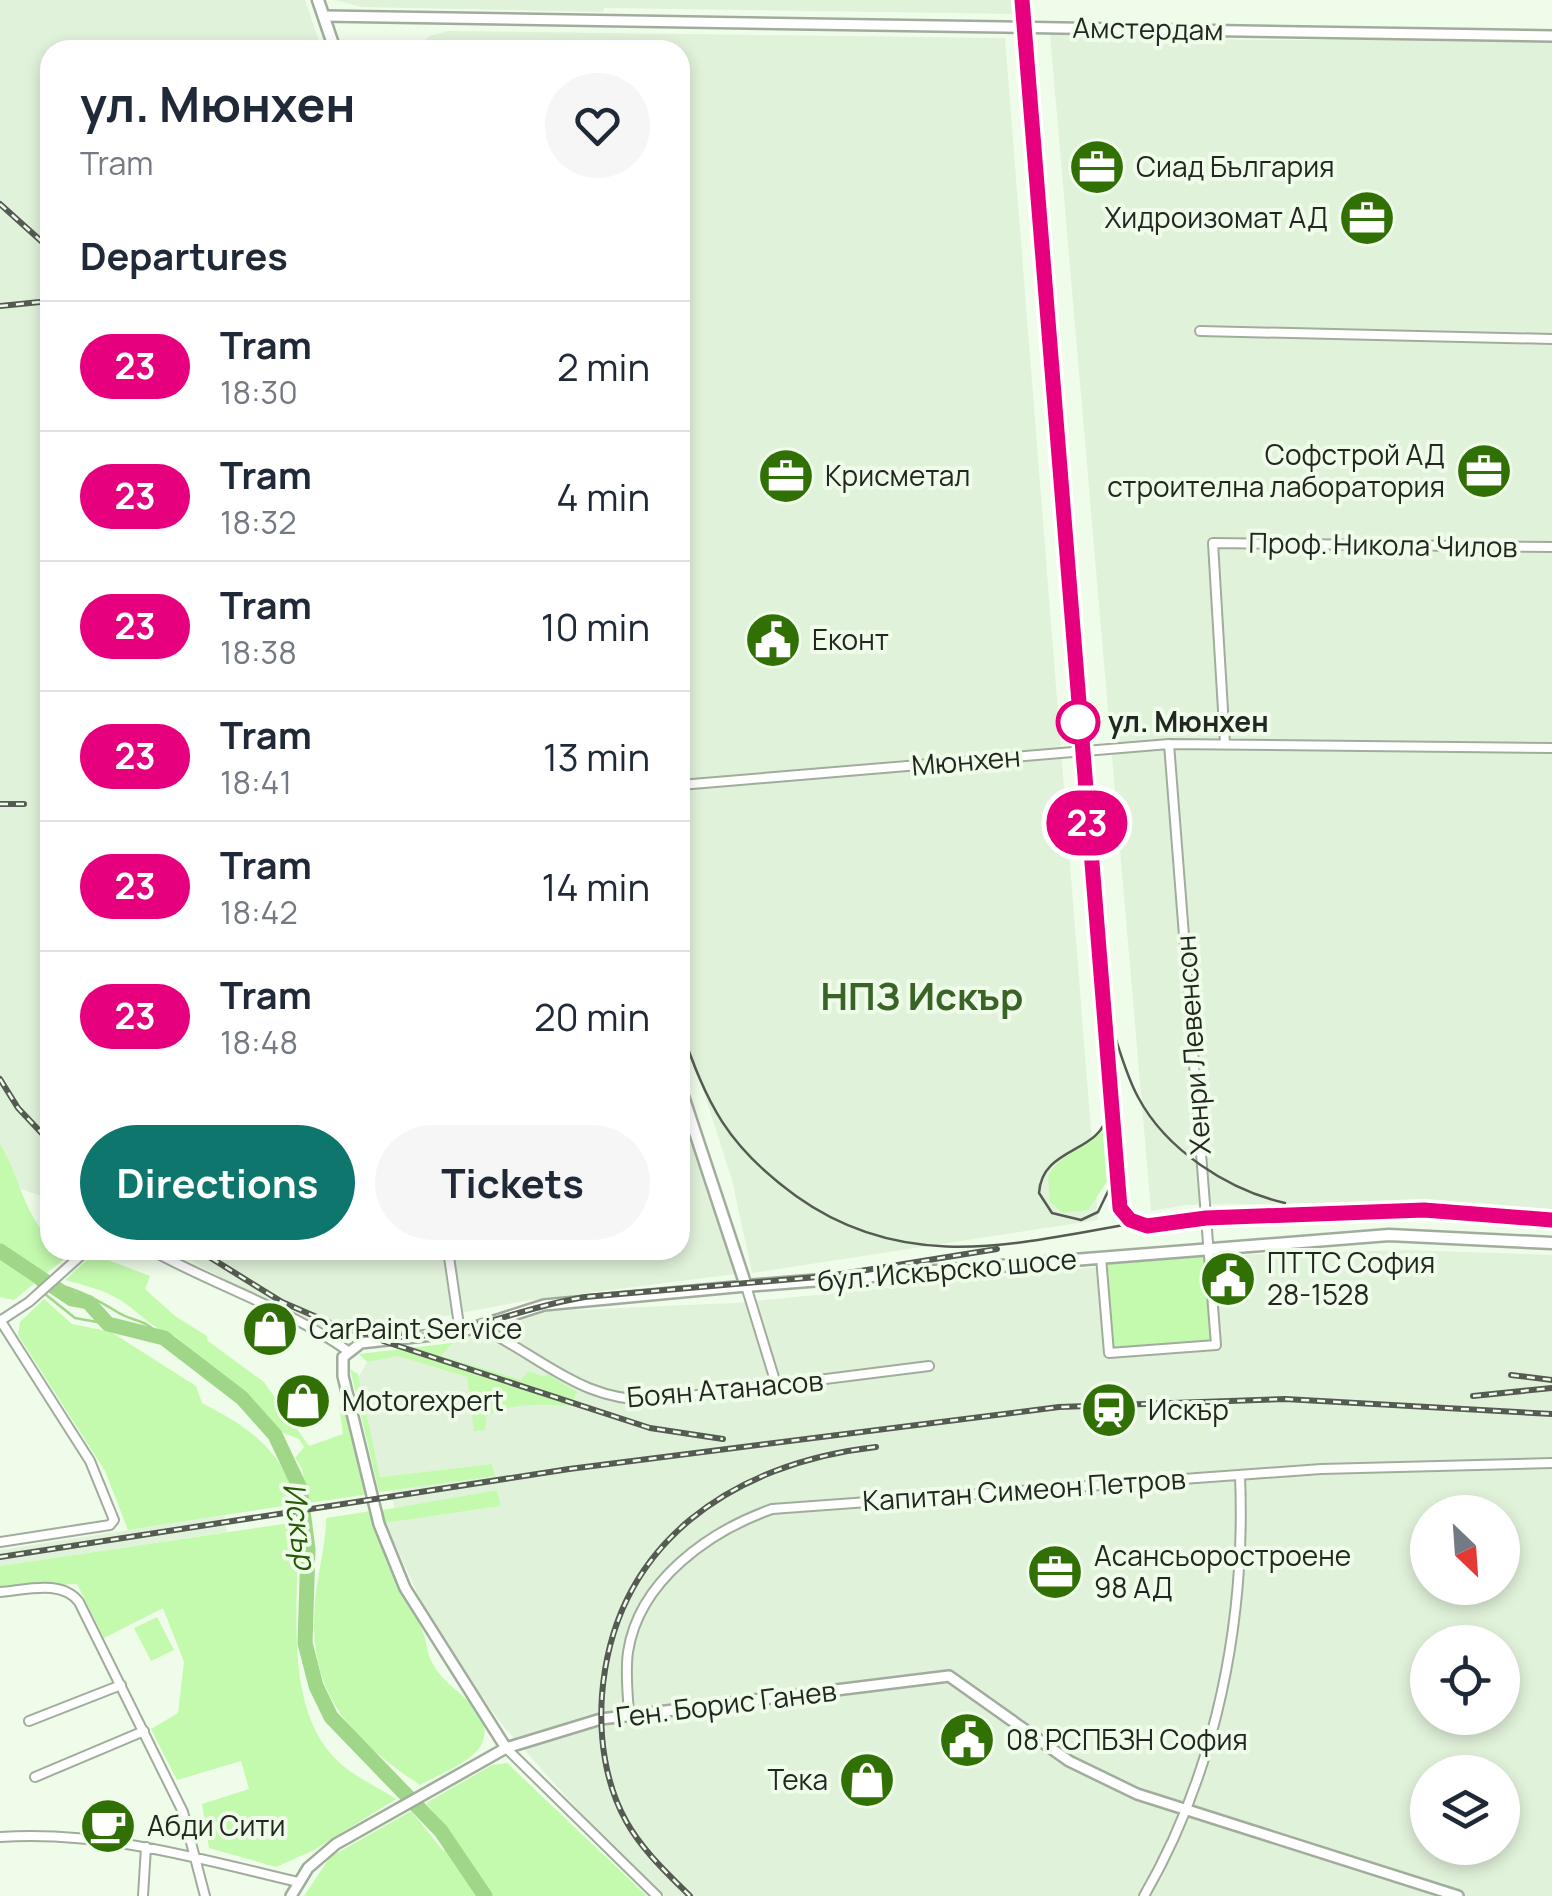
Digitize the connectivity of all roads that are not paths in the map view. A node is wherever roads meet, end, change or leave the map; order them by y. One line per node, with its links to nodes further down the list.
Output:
1 (318, 0): 2 (main road)
2 (324, 16): 3 (street, Амстердам); 4 (main road)
3 (1552, 36)
4 (332, 40)
5 (1200, 332): 6 (street)
6 (1552, 339)
7 (1552, 547): 9 (street, Проф. Никола Чилов)
8 (1169, 744): 9 (street, Мюнхен); 11 (street, Мюнхен); 14 (street, Хенри Левенсон)
9 (1225, 744): 10 (street, Мюнхен)
10 (1552, 748)
11 (690, 784)
12 (690, 1118): 19 (main road)
13 (1552, 1243): 14 (main road, бул. Искърско шосе)
14 (1209, 1248): 15 (main road, бул. Искърско шосе); 15 (street, Хенри Левенсон)
15 (1102, 1256): 19 (main road, бул. Искърско шосе)
16 (76, 1260): 20 (street)
17 (170, 1260): 23 (street)
18 (449, 1260): 22 (street)
19 (746, 1286): 21 (street, бул. Искърско шосе); 25 (street)
20 (0, 1321): 28 (street)
21 (480, 1327): 22 (street, бул. Искърско шосе); 25 (street, Боян Атанасов)
22 (460, 1332): 23 (street, бул. Искърско шосе)
23 (348, 1350): 34 (street)
24 (929, 1366): 25 (street, Боян Атанасов)
25 (778, 1387)
26 (1552, 1463): 27 (street, Капитан Симеон Петров)
27 (1240, 1475): 31 (street, Капитан Симеон Петров); 36 (street)
28 (0, 1542)
29 (0, 1592): 30 (street)
30 (121, 1684): 32 (street); 33 (street)
31 (629, 1715): 34 (street, Ген. Борис Ганев); 36 (street, Ген. Борис Ганев)
32 (29, 1721)
33 (144, 1731): 35 (street); 39 (street)
34 (506, 1748): 40 (street, Ген. Борис Ганев); 44 (street)
35 (35, 1777)
36 (1185, 1812): 45 (street); 46 (street)
37 (0, 1837): 38 (street)
38 (146, 1847): 39 (street); 41 (street)
39 (198, 1858): 40 (street); 42 (street)
40 (298, 1882): 43 (street, Ген. Борис Ганев)
41 (143, 1896)
42 (206, 1896)
43 (291, 1896)
44 (656, 1896)
45 (1144, 1896)
46 (1458, 1896)

